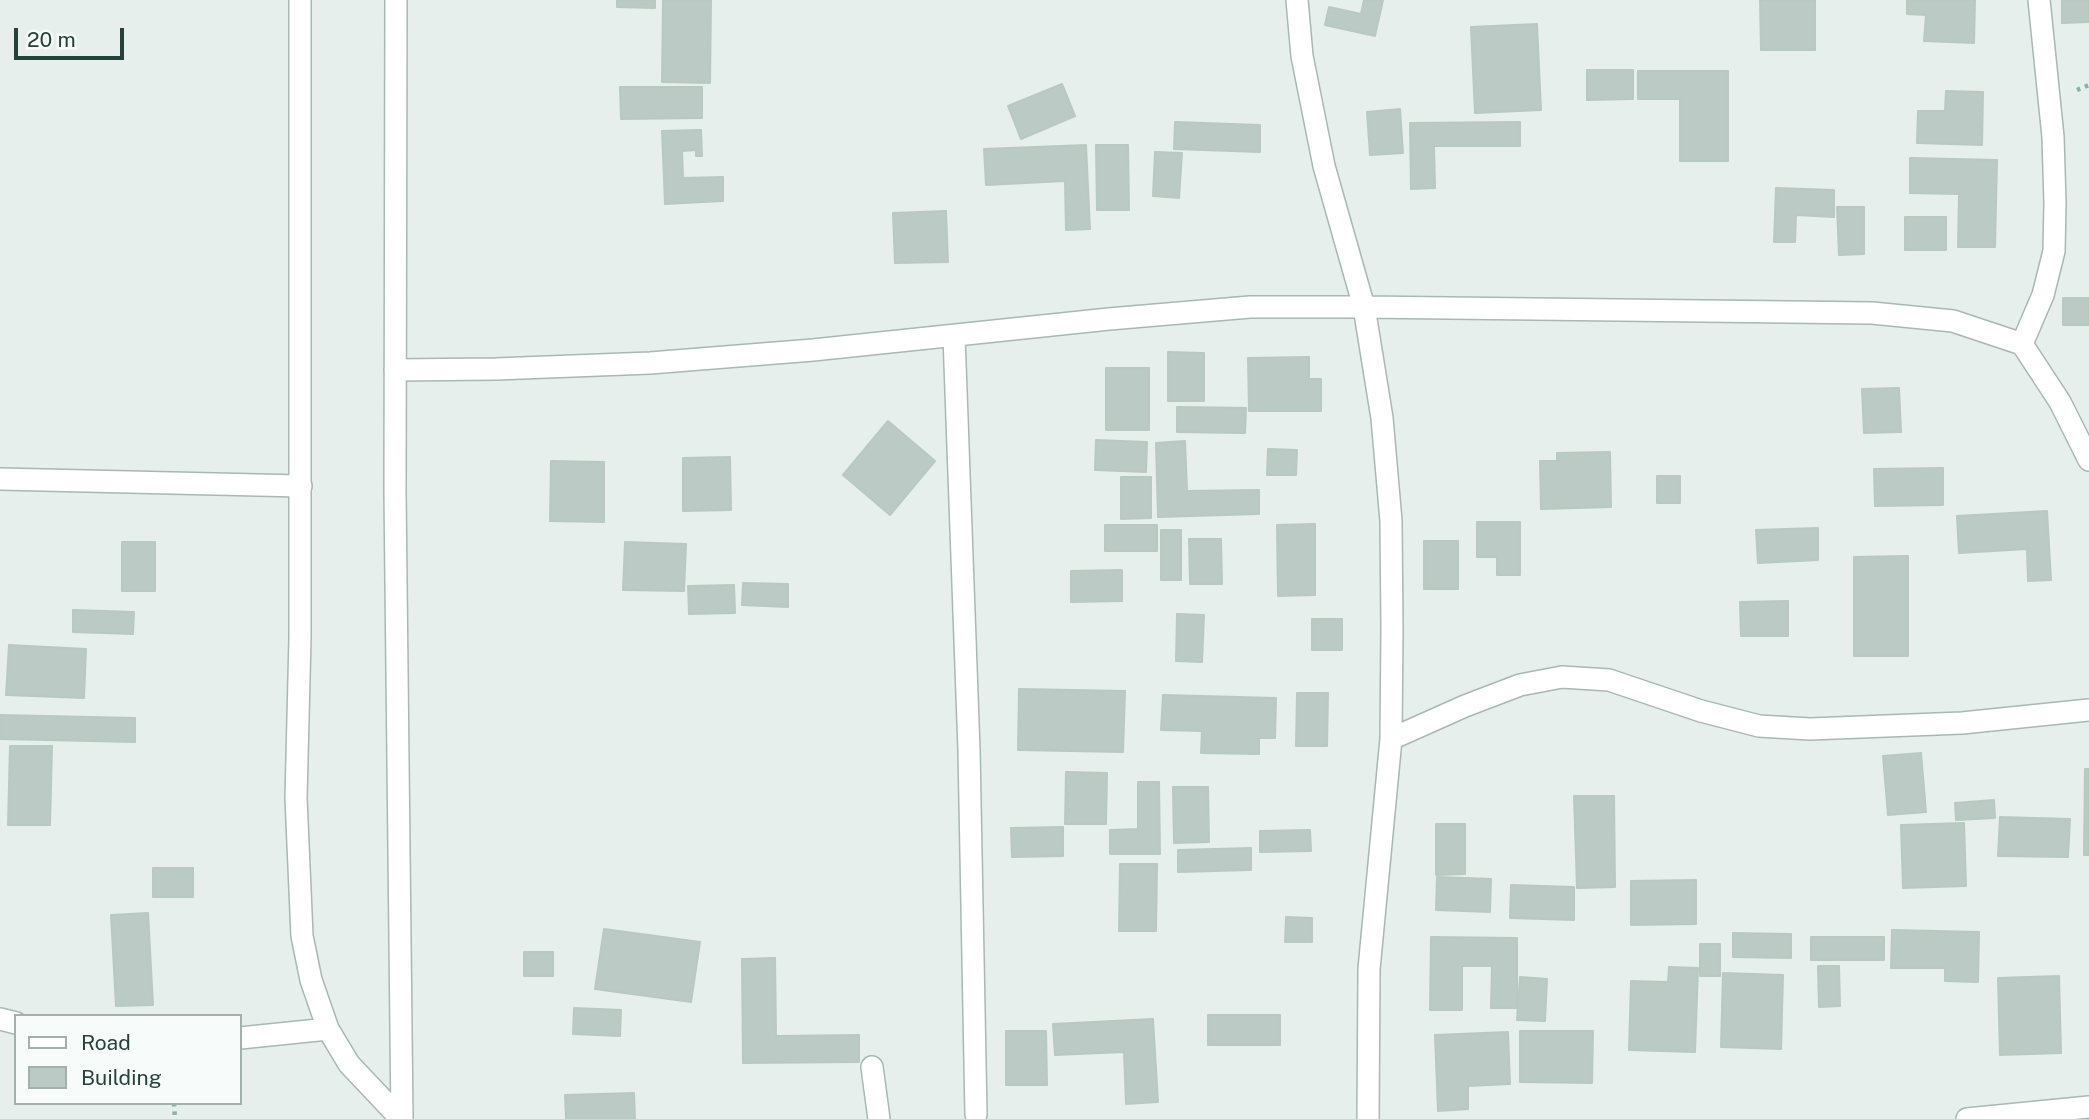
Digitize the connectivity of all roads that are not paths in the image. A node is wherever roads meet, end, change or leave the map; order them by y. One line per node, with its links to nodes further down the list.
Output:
1 (300, 0): 11 (street)
2 (396, 0): 8 (street)
3 (1297, 0): 5 (street)
4 (2039, 0): 7 (street)
5 (1364, 307): 6 (street); 7 (street); 13 (street)
6 (954, 335): 8 (street); 18 (street)
7 (2022, 344): 9 (street)
8 (395, 370): 19 (street)
9 (2089, 460)
10 (0, 479): 11 (street)
11 (301, 486): 14 (street)
12 (2089, 710): 13 (street)
13 (1391, 739): 21 (street)
14 (328, 1029): 15 (street); 19 (street)
15 (242, 1038)
16 (872, 1067): 20 (street)
17 (2089, 1107): 22 (street)
18 (976, 1114)
19 (401, 1119)
20 (879, 1119)
21 (1368, 1119)
22 (1967, 1119)

